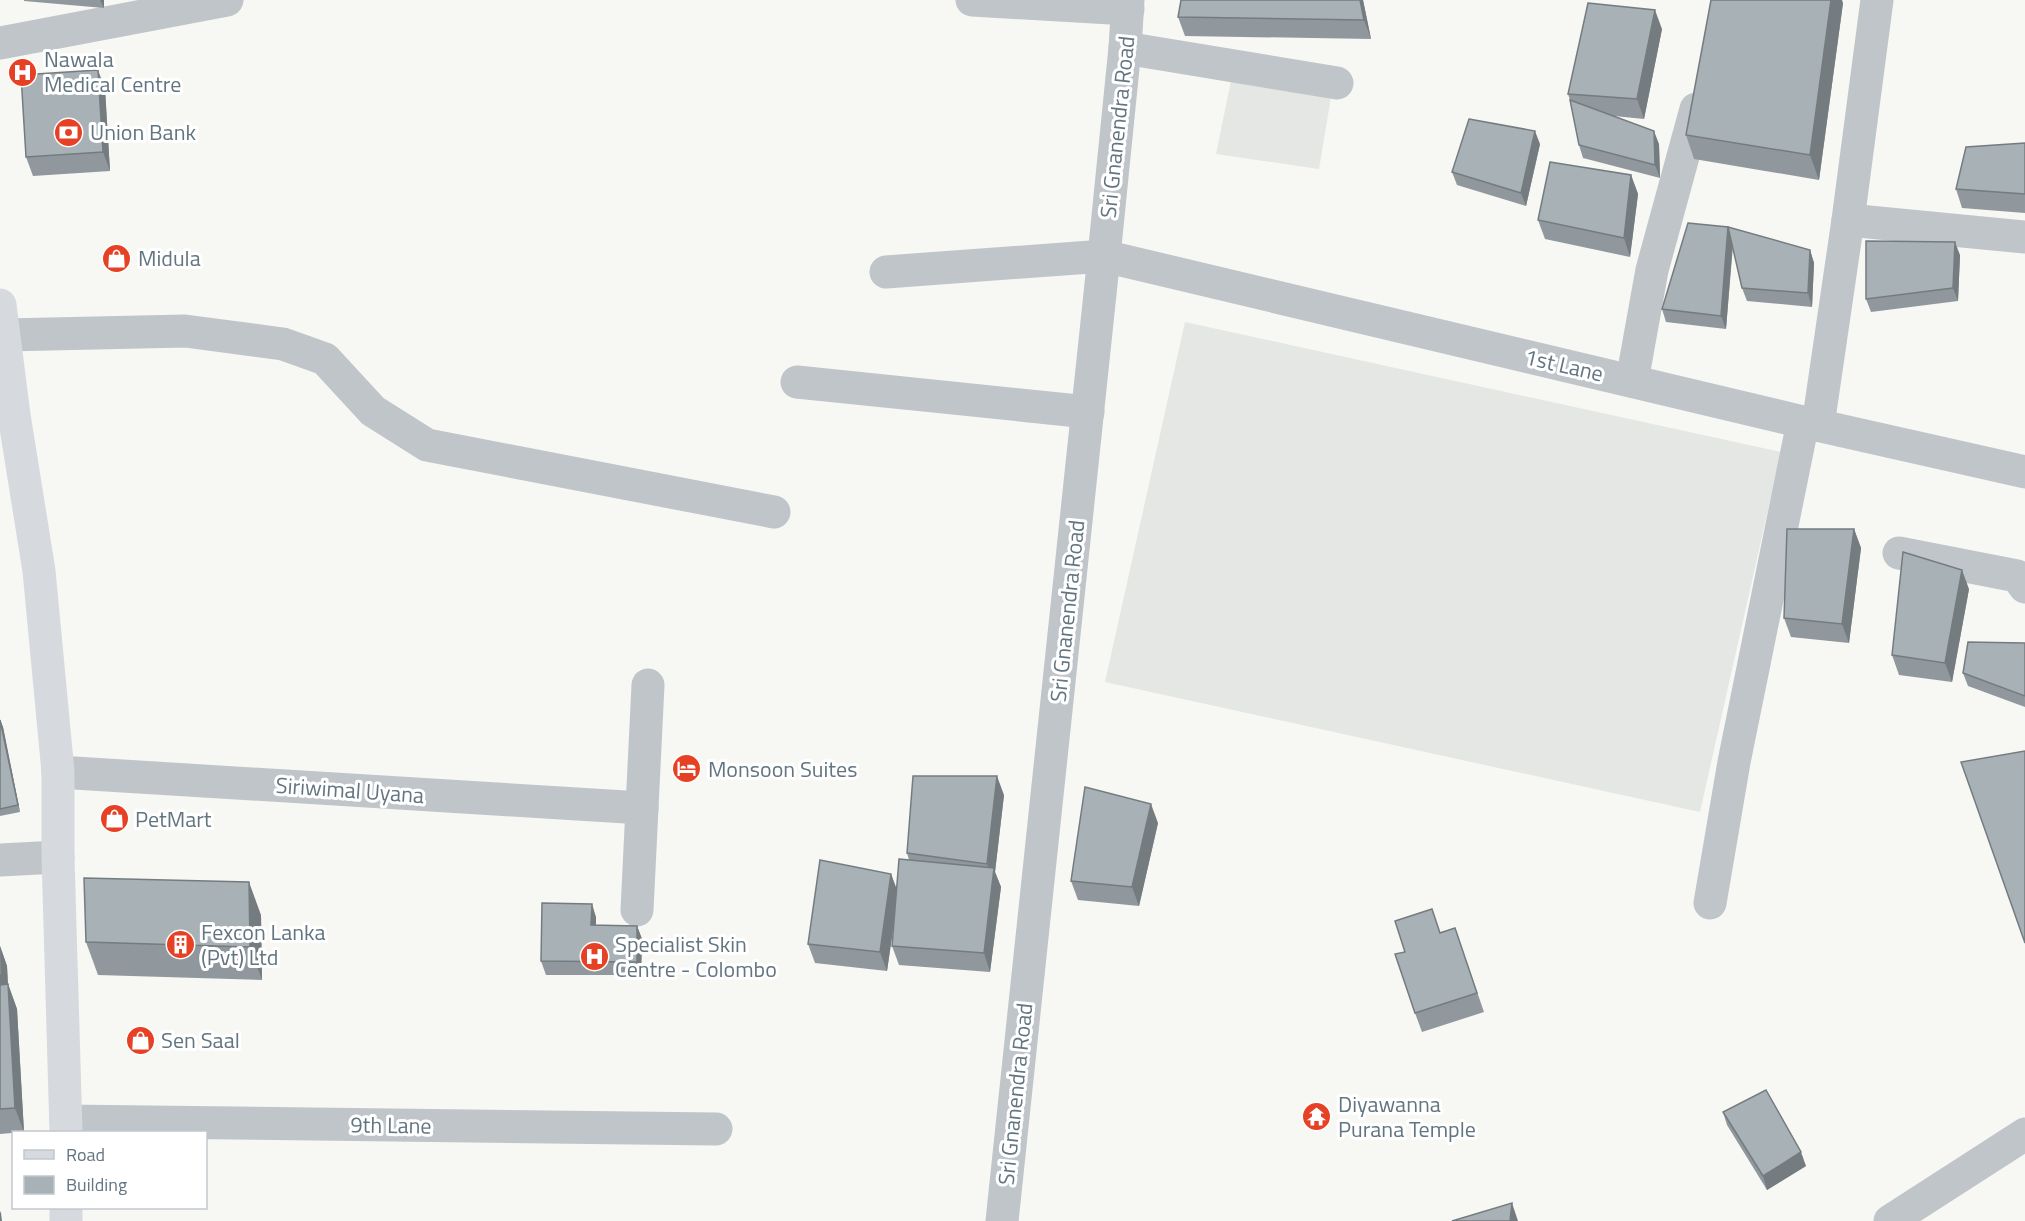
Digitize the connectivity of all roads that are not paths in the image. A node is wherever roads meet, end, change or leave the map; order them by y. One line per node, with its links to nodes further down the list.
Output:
1 (227, 0): 5 (street)
2 (972, 0): 4 (street)
3 (1877, 0): 9 (street)
4 (1128, 5): 6 (street, Sri Gnanendra Road)
5 (0, 43)
6 (1125, 48): 7 (street); 11 (street, Sri Gnanendra Road)
7 (1337, 82)
8 (1696, 109): 14 (street)
9 (1848, 220): 10 (street); 18 (street)
10 (2025, 237)
11 (1104, 256): 12 (street, 1st Lane); 14 (street, 1st Lane); 16 (street, Sri Gnanendra Road)
12 (886, 272)
13 (2, 320): 17 (main road); 20 (street)
14 (1632, 381): 18 (street, 1st Lane)
15 (797, 382): 16 (street)
16 (1088, 412): 33 (street, Sri Gnanendra Road)
17 (7, 415): 24 (main road)
18 (1810, 423): 19 (street, 1st Lane); 28 (street)
19 (2025, 472)
20 (774, 512)
21 (1899, 553): 22 (street)
22 (2025, 587)
23 (648, 685): 25 (street)
24 (58, 772): 25 (street, Siriwimal Uyana); 26 (main road)
25 (642, 808): 29 (street)
26 (58, 857): 27 (street); 30 (main road)
27 (0, 860)
28 (1710, 903)
29 (637, 910)
30 (66, 1127): 31 (street, 9th Lane)
31 (716, 1129)
32 (2025, 1134): 34 (street)
33 (1002, 1221)
34 (1890, 1221)

